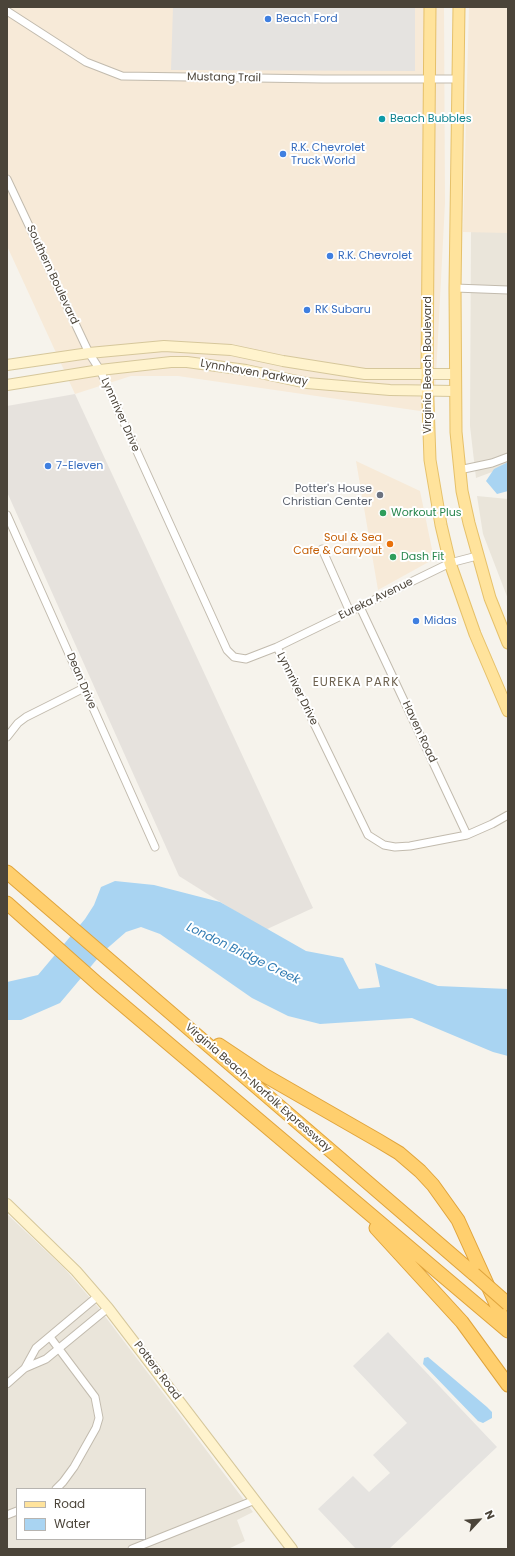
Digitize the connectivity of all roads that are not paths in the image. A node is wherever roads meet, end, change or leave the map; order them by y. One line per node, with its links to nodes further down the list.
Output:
1 (430, 7): 5 (main road, Virginia Beach Boulevard)
2 (459, 7): 4 (main road)
3 (7, 11): 5 (street, Mustang Trail)
4 (458, 78): 5 (street, Mustang Trail); 7 (main road)
5 (430, 79): 12 (main road, Virginia Beach Boulevard)
6 (7, 179): 9 (street, Southern Boulevard)
7 (455, 288): 8 (street); 13 (main road)
8 (508, 290)
9 (90, 353): 10 (main road, Lynnhaven Parkway); 11 (street, Southern Boulevard); 12 (main road, Lynnhaven Parkway)
10 (7, 365)
11 (100, 370): 14 (main road, Lynnhaven Parkway); 15 (main road, Lynnhaven Parkway); 26 (street, Lynnriver Drive)
12 (427, 374): 13 (main road, Lynnhaven Parkway); 15 (main road, Virginia Beach Boulevard)
13 (455, 374): 16 (main road)
14 (7, 385)
15 (427, 391): 16 (main road, Lynnhaven Parkway); 22 (main road, Virginia Beach Boulevard)
16 (455, 391): 18 (main road)
17 (508, 457): 18 (street)
18 (459, 470): 21 (main road)
19 (7, 515): 27 (street, Dean Drive)
20 (322, 549): 24 (street)
21 (477, 556): 22 (street, Eureka Avenue); 25 (main road)
22 (450, 563): 23 (street, Eureka Avenue); 28 (main road, Virginia Beach Boulevard)
23 (360, 607): 24 (street, Eureka Avenue); 31 (street, Haven Road)
24 (350, 612): 26 (street, Eureka Avenue)
25 (508, 643)
26 (277, 647): 31 (street, Lynnriver Drive)
27 (84, 688): 29 (street); 32 (street, Dean Drive)
28 (508, 711)
29 (7, 737)
30 (508, 814): 31 (street, Lynnriver Drive)
31 (467, 834)
32 (156, 847)
33 (7, 872): 35 (highway, Virginia Beach-Norfolk Expressway)
34 (7, 904): 36 (highway, Virginia Beach-Norfolk Expressway)
35 (170, 1013): 39 (highway, Virginia Beach-Norfolk Expressway, bridge); 41 (highway)
36 (348, 1195): 41 (highway, Virginia Beach-Norfolk Expressway); 46 (highway)
37 (7, 1204): 38 (main road, Potters Road)
38 (98, 1296): 40 (main road, Potters Road); 42 (street)
39 (508, 1304)
40 (108, 1308): 43 (street); 48 (main road, Potters Road)
41 (508, 1330)
42 (50, 1337): 43 (street); 44 (street)
43 (59, 1348): 44 (street); 47 (street)
44 (25, 1368): 45 (street)
45 (7, 1384)
46 (508, 1385)
47 (57, 1488)
48 (255, 1500): 49 (street); 50 (main road, Potters Road)
49 (132, 1549)
50 (292, 1549)

